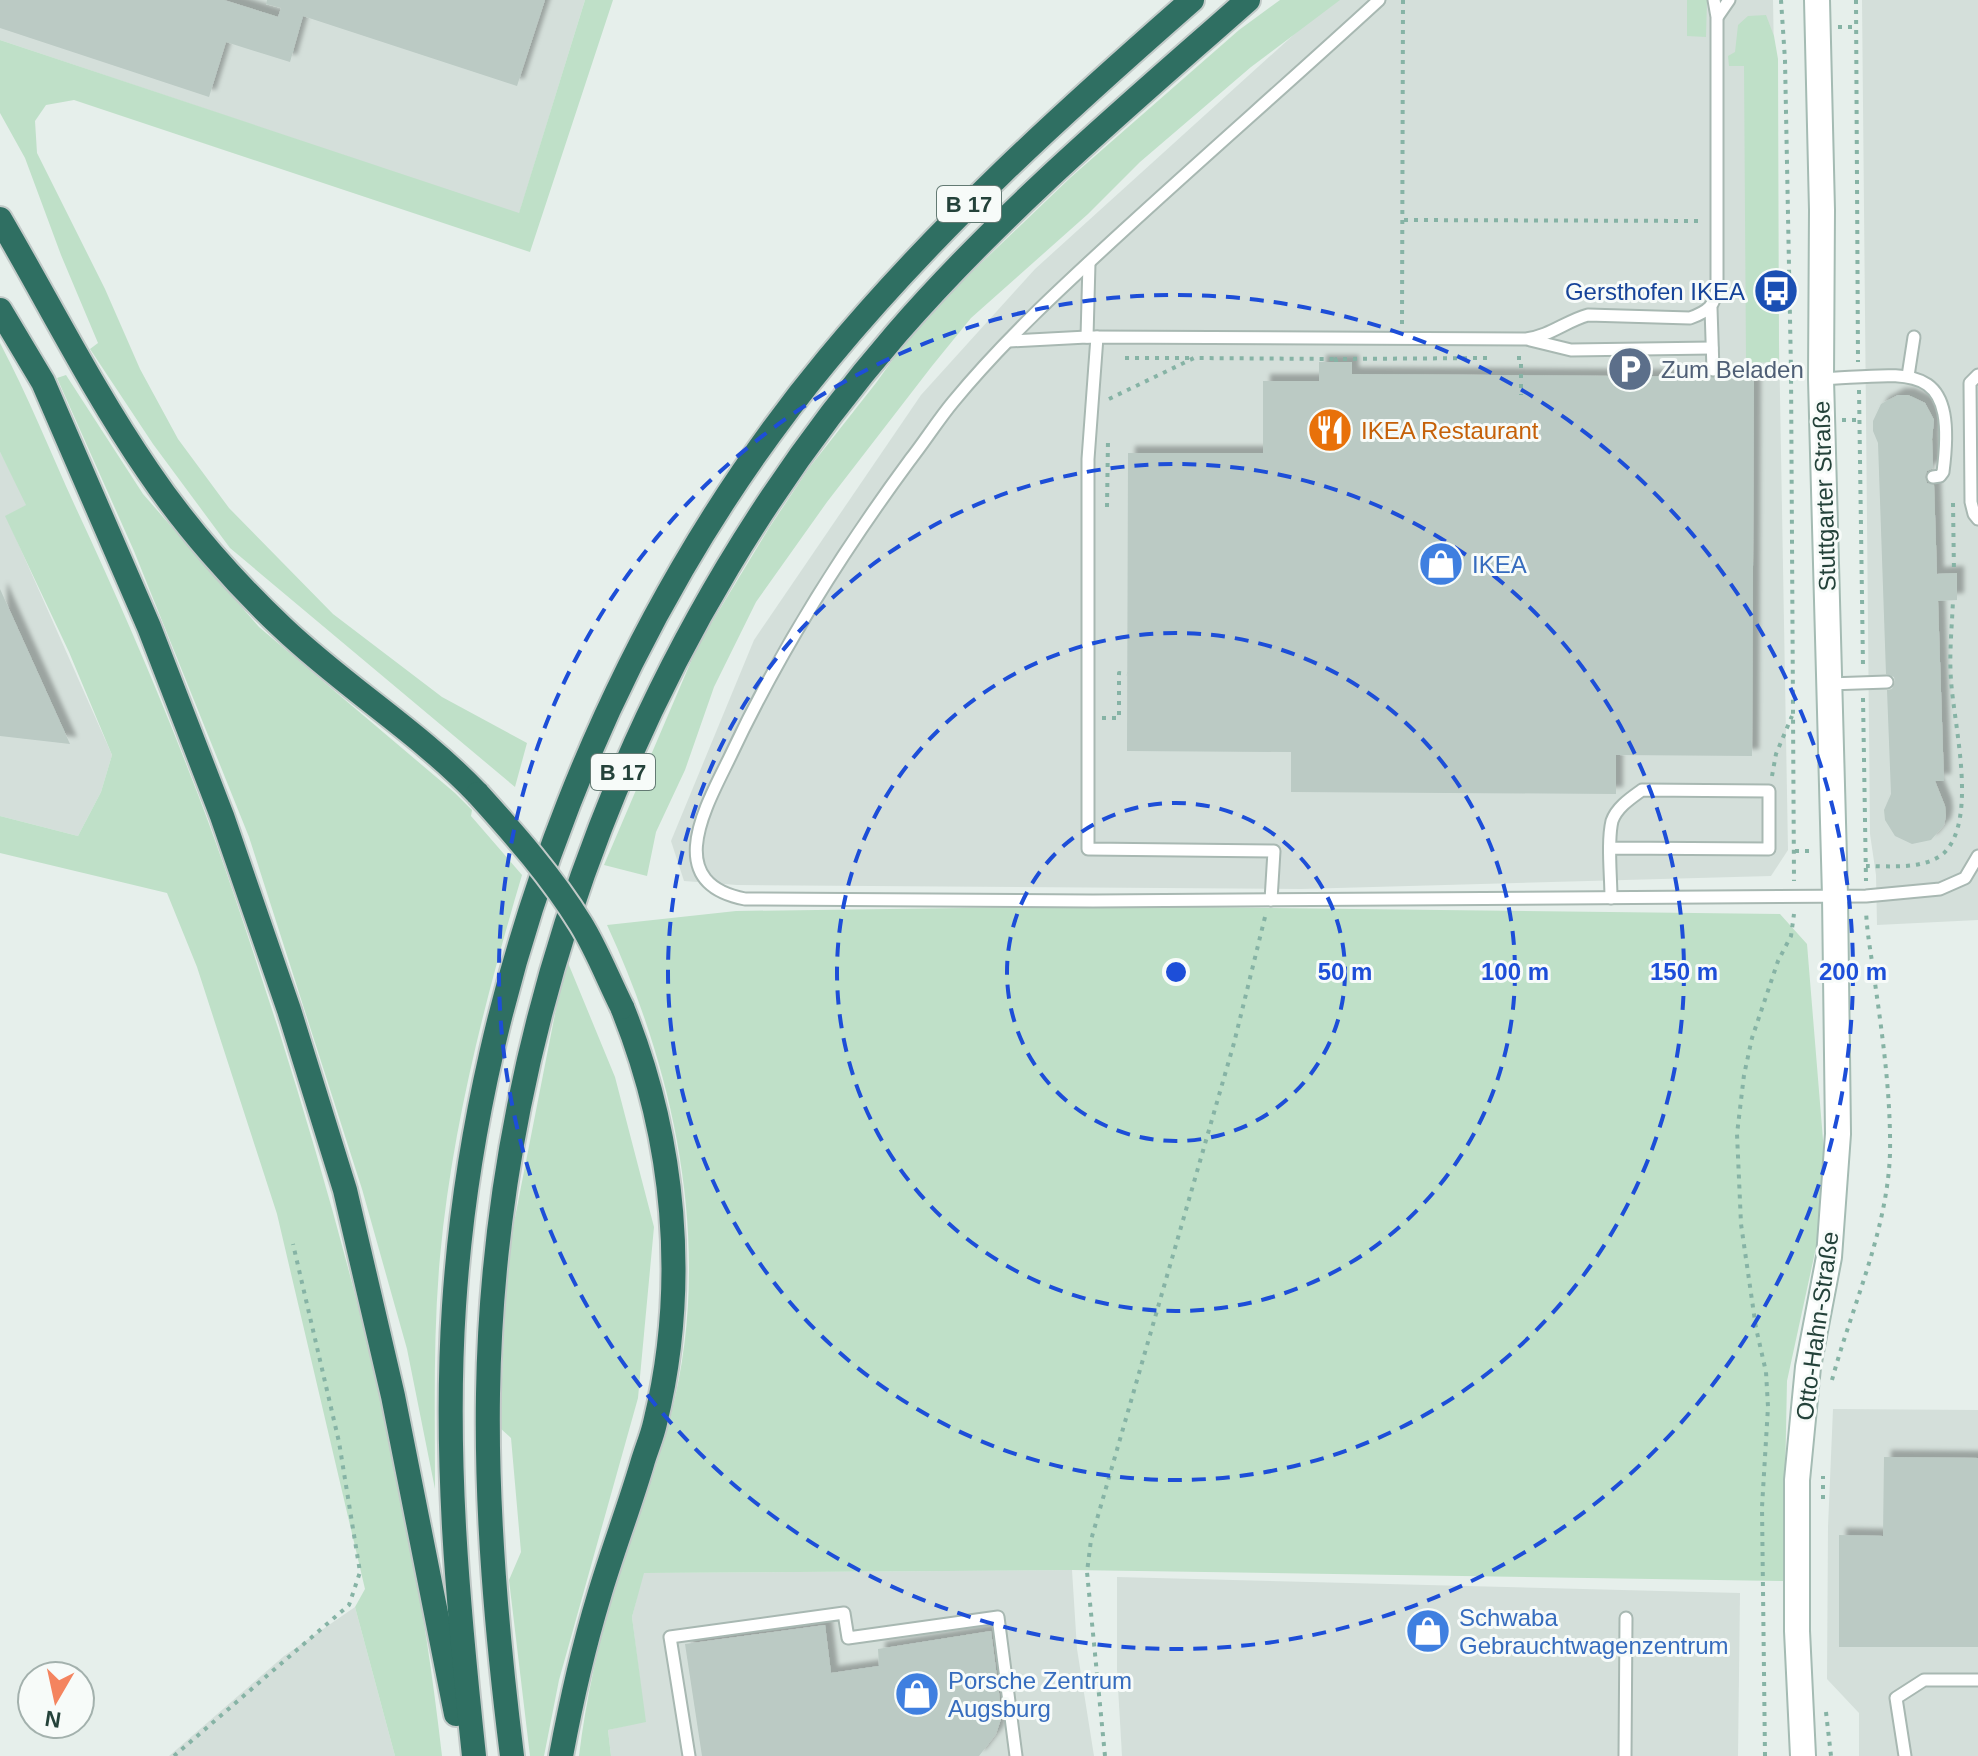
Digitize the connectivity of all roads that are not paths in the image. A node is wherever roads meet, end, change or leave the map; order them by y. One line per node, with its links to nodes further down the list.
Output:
1 (1192, 0): 33 (highway, B 17)
2 (1248, 0): 34 (highway, B 17)
3 (1379, 0): 9 (lane)
4 (1714, 0): 7 (lane)
5 (1729, 0): 7 (lane)
6 (1817, 0): 20 (street, Stuttgarter Straße)
7 (1717, 17): 10 (lane)
8 (0, 219): 35 (highway, bridge)
9 (1089, 263): 12 (lane); 15 (lane)
10 (1711, 308): 14 (lane); 16 (lane)
11 (0, 310): 32 (highway)
12 (1092, 337): 14 (lane); 15 (lane); 29 (lane)
13 (1914, 337): 19 (lane)
14 (1526, 339): 16 (lane)
15 (1009, 341): 29 (lane)
16 (1712, 348): 17 (lane)
17 (1713, 370)
18 (1978, 375): 22 (lane)
19 (1908, 376): 20 (lane); 21 (lane)
20 (1821, 379): 24 (street, Stuttgarter Straße)
21 (1933, 477)
22 (1978, 519)
23 (1887, 682): 24 (lane)
24 (1829, 684): 27 (street, Stuttgarter Straße)
25 (1611, 848): 25 (lane); 28 (lane)
26 (1978, 856): 27 (lane)
27 (1835, 896): 28 (lane); 39 (street, Otto-Hahn-Straße)
28 (1611, 898): 29 (lane)
29 (1271, 900)
30 (1626, 1618): 38 (lane)
31 (1978, 1680): 40 (lane)
32 (464, 1756)
33 (474, 1756)
34 (512, 1756)
35 (561, 1756)
36 (689, 1756): 37 (lane)
37 (1016, 1756)
38 (1625, 1756)
39 (1803, 1756)
40 (1905, 1756)

